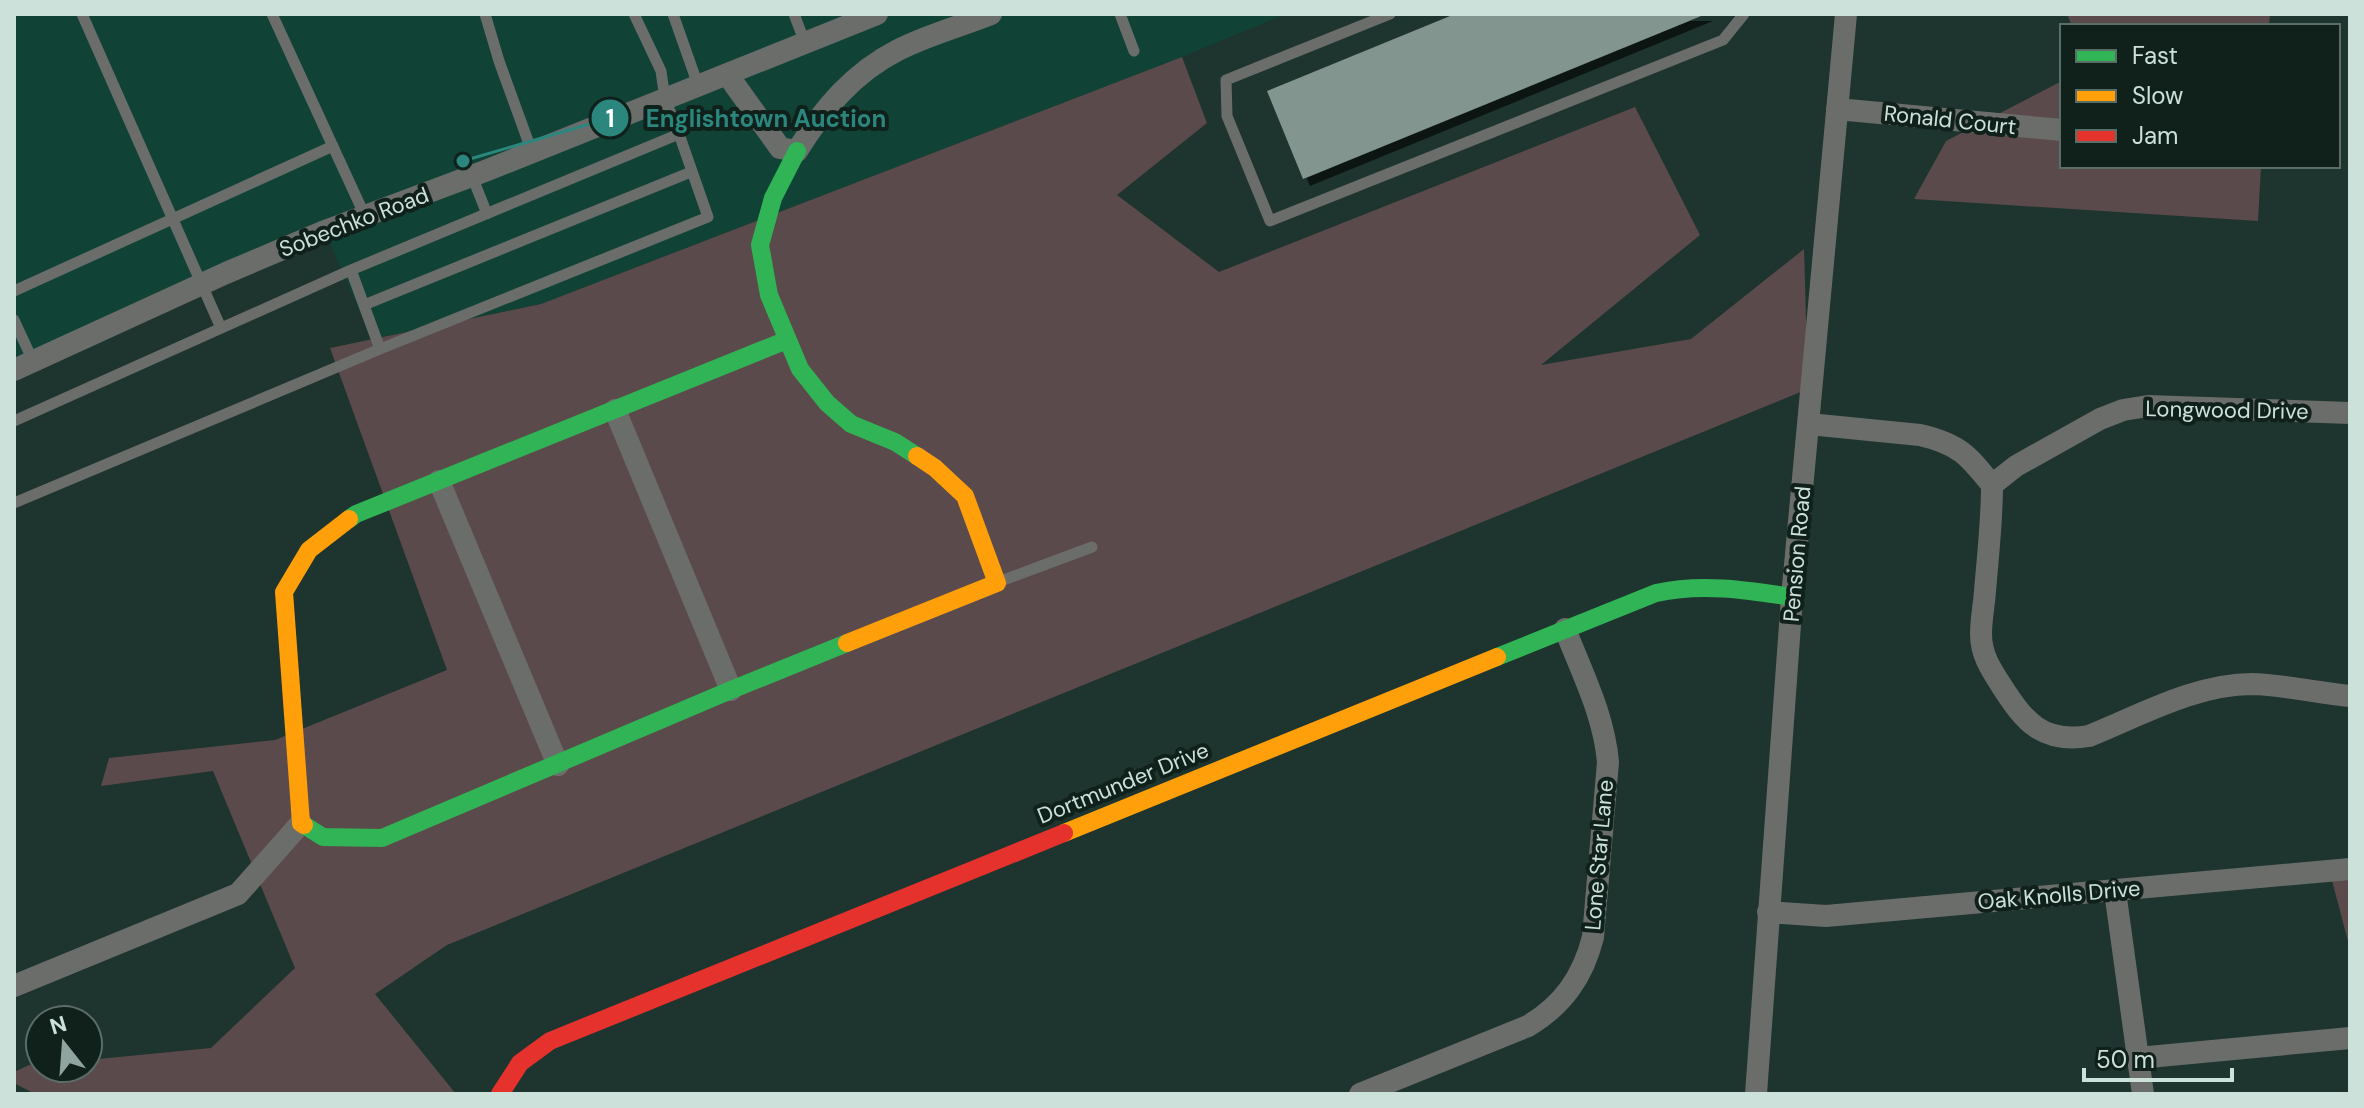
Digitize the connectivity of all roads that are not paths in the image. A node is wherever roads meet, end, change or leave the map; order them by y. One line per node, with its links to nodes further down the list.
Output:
1 (82, 14): 28 (lane)
2 (272, 14): 21 (lane)
3 (485, 14): 23 (lane)
4 (634, 14): 17 (lane)
5 (673, 14): 16 (lane)
6 (794, 14): 13 (lane)
7 (877, 14): 13 (street, Sobechko Road)
8 (991, 14): 22 (street)
9 (1120, 14): 14 (lane)
10 (1390, 14): 11 (lane)
11 (1744, 14)
12 (1846, 14): 18 (street, Pension Road)
13 (805, 43): 15 (street, Sobechko Road)
14 (1134, 51)
15 (727, 74): 16 (street, Sobechko Road); 22 (street)
16 (698, 85): 17 (street, Sobechko Road)
17 (665, 99): 20 (lane); 23 (street, Sobechko Road)
18 (1837, 109): 19 (street, Ronald Court); 41 (street, Pension Road)
19 (2060, 130)
20 (679, 134): 24 (lane); 26 (lane)
21 (333, 146): 27 (lane); 28 (lane)
22 (797, 151): 35 (street)
23 (532, 152): 25 (street, Sobechko Road)
24 (691, 172): 32 (lane); 36 (lane)
25 (472, 176): 26 (lane); 27 (street, Sobechko Road)
26 (487, 214): 29 (lane)
27 (365, 216): 30 (street, Sobechko Road)
28 (174, 219): 30 (lane); 31 (lane)
29 (351, 270): 32 (lane); 34 (lane)
30 (201, 284): 34 (lane); 37 (street, Sobechko Road)
31 (14, 291)
32 (364, 305): 36 (lane)
33 (14, 320): 37 (lane)
34 (221, 328): 40 (lane)
35 (787, 340): 38 (street); 46 (street)
36 (380, 349): 44 (lane)
37 (24, 365)
38 (615, 410): 42 (street); 49 (street)
39 (2350, 413): 43 (street, Longwood Drive)
40 (14, 421)
41 (1809, 424): 43 (street); 47 (street, Pension Road)
42 (439, 481): 51 (street); 52 (street)
43 (1992, 485): 50 (street)
44 (14, 503)
45 (1092, 547): 46 (lane)
46 (997, 583): 49 (street)
47 (1792, 597): 48 (street, Dortmunder Drive); 55 (street, Pension Road)
48 (1565, 629): 59 (street, Dortmunder Drive); 60 (street, Lone Star Lane)
49 (731, 690): 51 (street)
50 (2350, 696)
51 (558, 765): 52 (street)
52 (301, 823): 56 (street)
53 (2350, 869): 54 (street, Oak Knolls Drive)
54 (2115, 891): 55 (street, Oak Knolls Drive); 58 (street)
55 (1768, 912): 61 (street, Pension Road)
56 (14, 986)
57 (2350, 1038): 58 (street)
58 (2138, 1058): 62 (street)
59 (500, 1094)
60 (1360, 1094)
61 (1756, 1094)
62 (2143, 1094)

